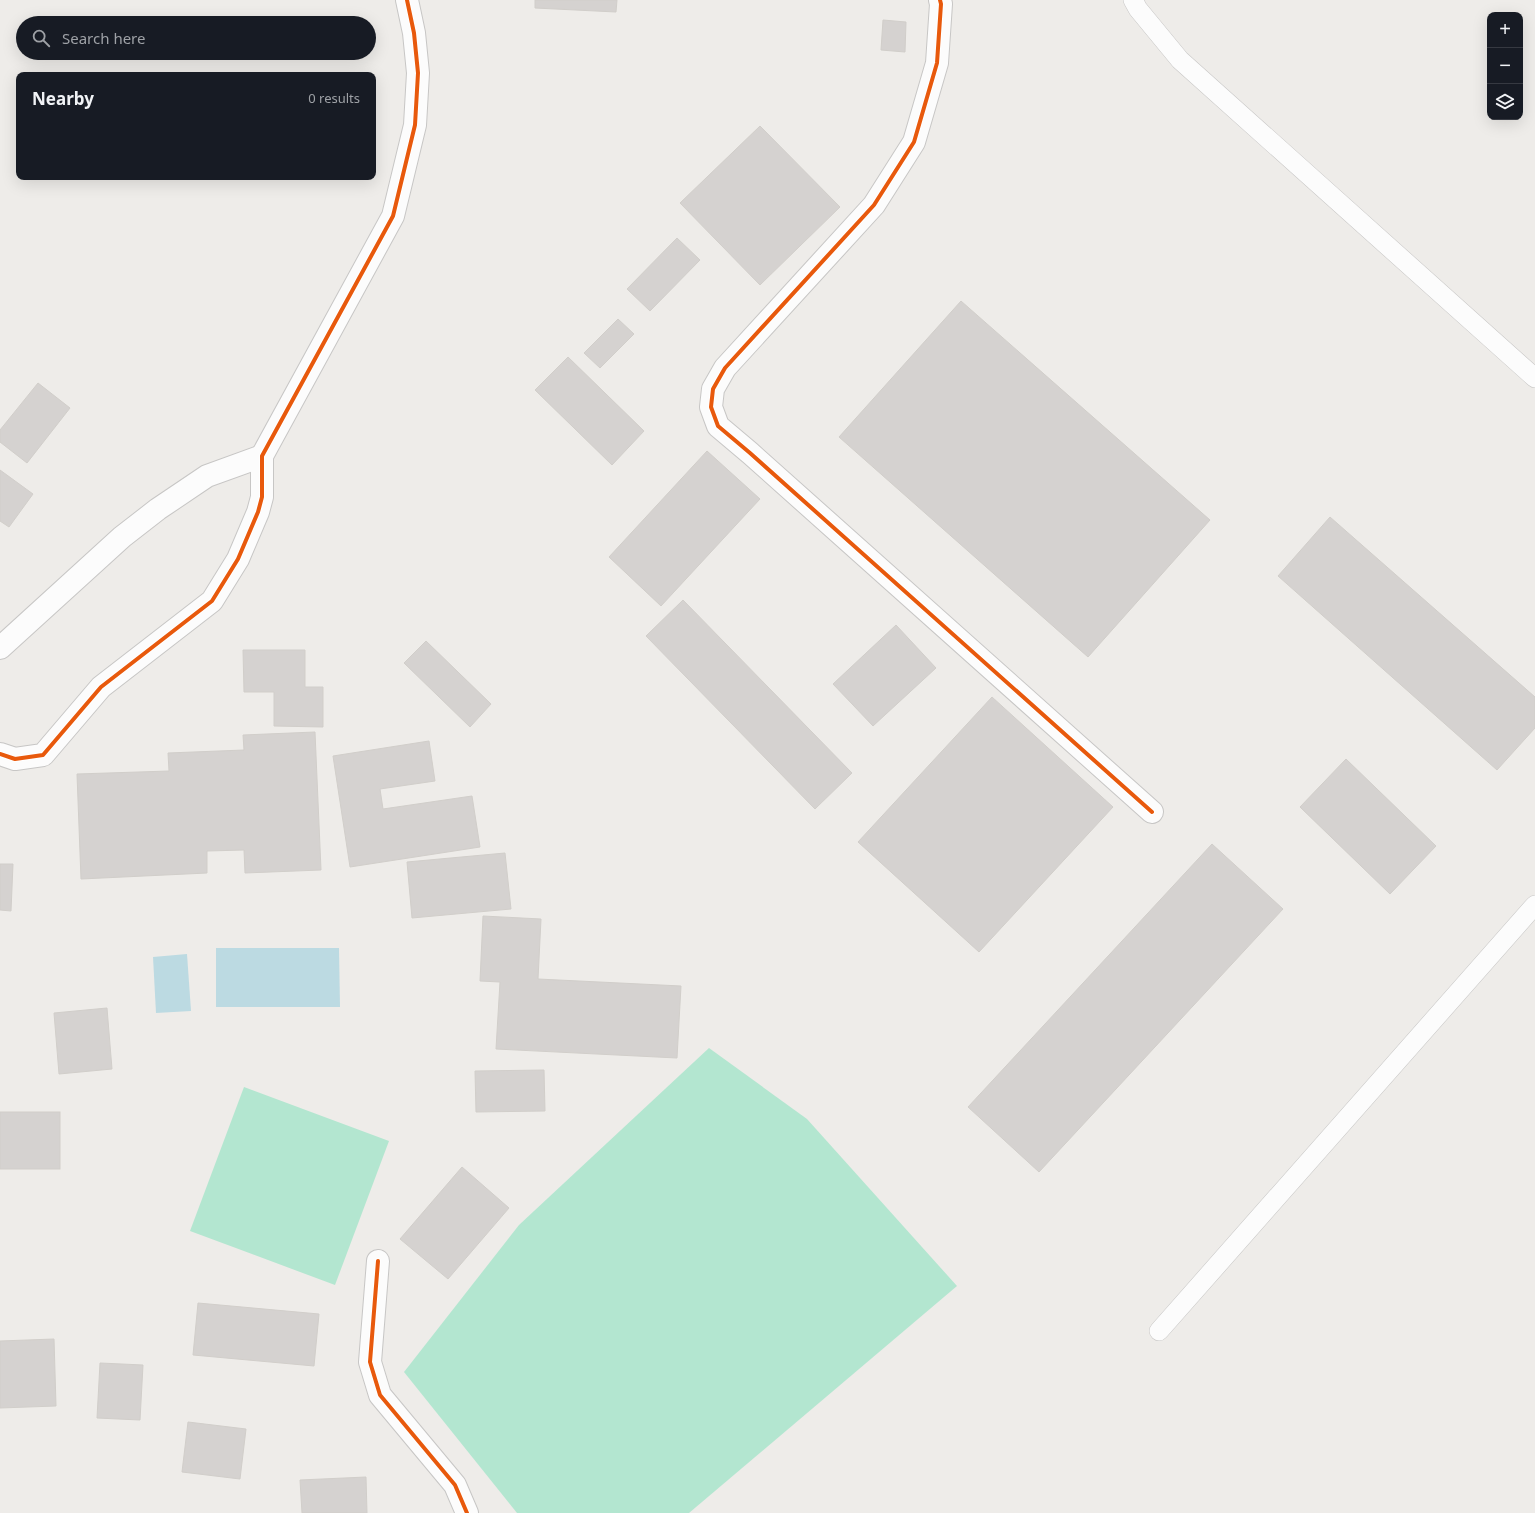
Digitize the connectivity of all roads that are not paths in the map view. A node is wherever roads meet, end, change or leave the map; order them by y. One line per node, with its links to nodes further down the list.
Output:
1 (407, 0): 5 (street)
2 (940, 0): 8 (street)
3 (1133, 0): 4 (lane)
4 (1535, 378)
5 (262, 456): 6 (street); 7 (street)
6 (0, 648)
7 (0, 754)
8 (1152, 812)
9 (1535, 905): 11 (lane)
10 (378, 1261): 12 (street)
11 (1159, 1331)
12 (467, 1513)

